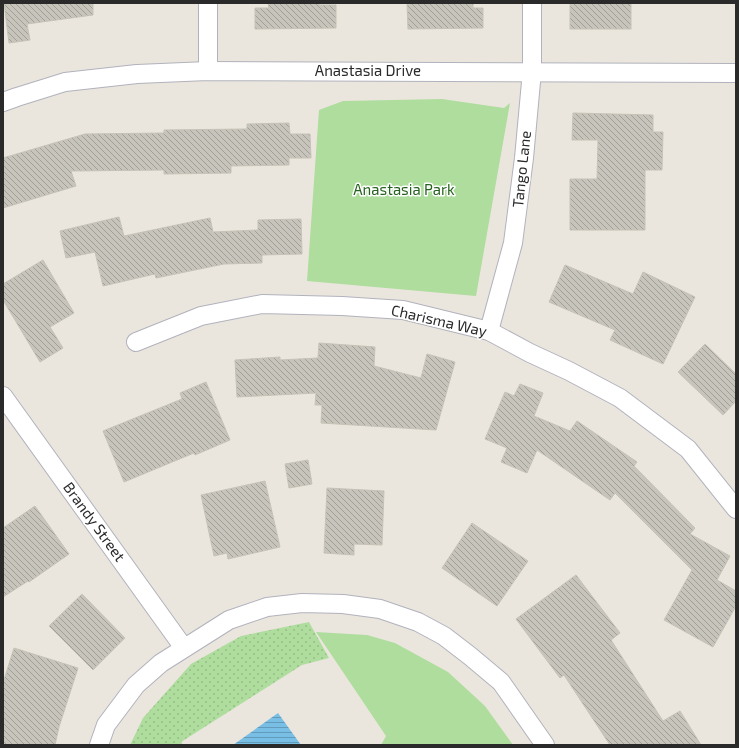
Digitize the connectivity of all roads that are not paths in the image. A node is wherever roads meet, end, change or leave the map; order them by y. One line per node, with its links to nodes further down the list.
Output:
1 (208, 3): 3 (street)
2 (532, 3): 4 (street, Tango Lane)
3 (208, 70): 4 (street, Anastasia Drive); 6 (street, Anastasia Drive)
4 (532, 71): 5 (street, Anastasia Drive); 7 (street, Tango Lane)
5 (736, 73)
6 (3, 102)
7 (489, 331): 8 (street, Charisma Way); 10 (street, Charisma Way)
8 (136, 342)
9 (3, 396): 11 (street, Brandy Street)
10 (736, 509)
11 (184, 648): 12 (street); 13 (street)
12 (99, 745)
13 (545, 745)

